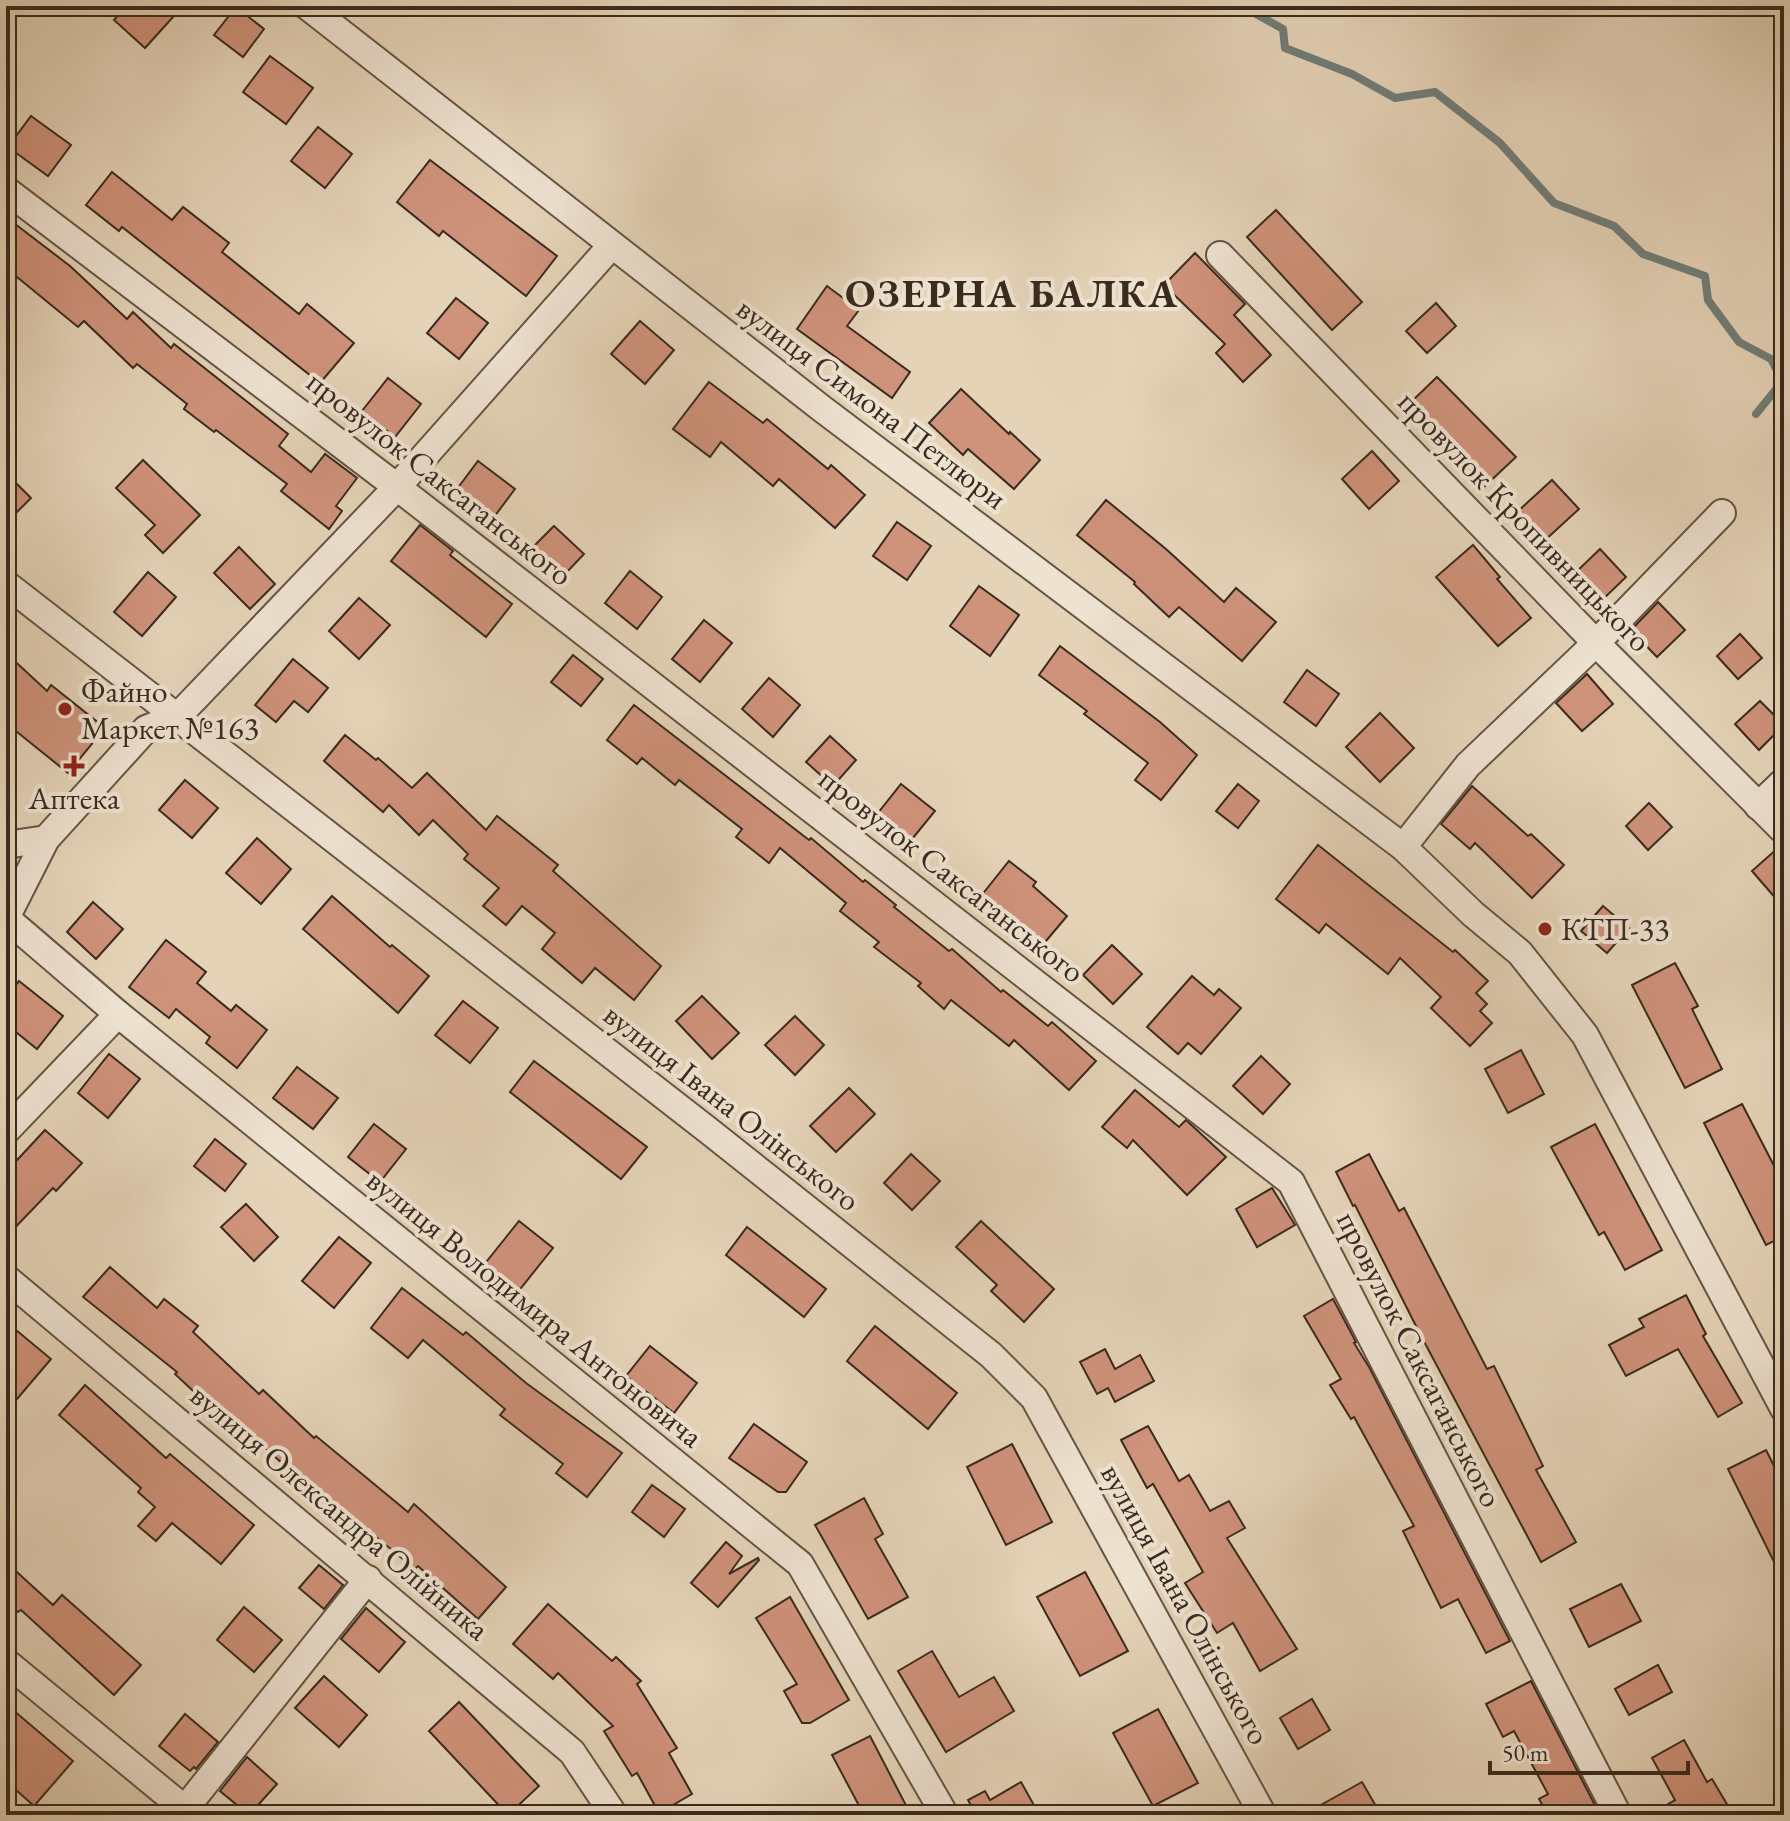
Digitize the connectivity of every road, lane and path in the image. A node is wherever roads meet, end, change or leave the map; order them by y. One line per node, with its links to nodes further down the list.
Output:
1 (307, 6): 3 (street, вулиця Симона Петлюри)
2 (6, 190): 5 (street, провулок Саксаганського)
3 (611, 246): 5 (street); 15 (street, вулиця Симона Петлюри)
4 (1220, 255): 8 (street, провулок Кропивницького)
5 (397, 487): 9 (street); 27 (street, провулок Саксаганського)
6 (1722, 513): 8 (street)
7 (6, 584): 9 (street, вулиця Івана Олінського)
8 (1596, 643): 11 (street, провулок Кропивницького); 15 (street)
9 (178, 716): 13 (street); 26 (street, вулиця Івана Олінського)
10 (1784, 781): 11 (street)
11 (1758, 806): 12 (street, провулок Кропивницького)
12 (1784, 831)
13 (46, 839): 14 (street); 16 (street)
14 (6, 845)
15 (1403, 847): 20 (street, вулиця Симона Петлюри)
16 (6, 918): 17 (street, вулиця Володимира Антоновича)
17 (118, 1014): 18 (street); 25 (street, вулиця Володимира Антоновича)
18 (6, 1131)
19 (6, 1278): 21 (street, вулиця Олександра Олійника)
20 (1784, 1409)
21 (368, 1579): 23 (street); 24 (street, вулиця Олександра Олійника)
22 (6, 1662): 23 (street)
23 (185, 1813)
24 (614, 1815)
25 (945, 1815)
26 (1263, 1815)
27 (1618, 1815)

